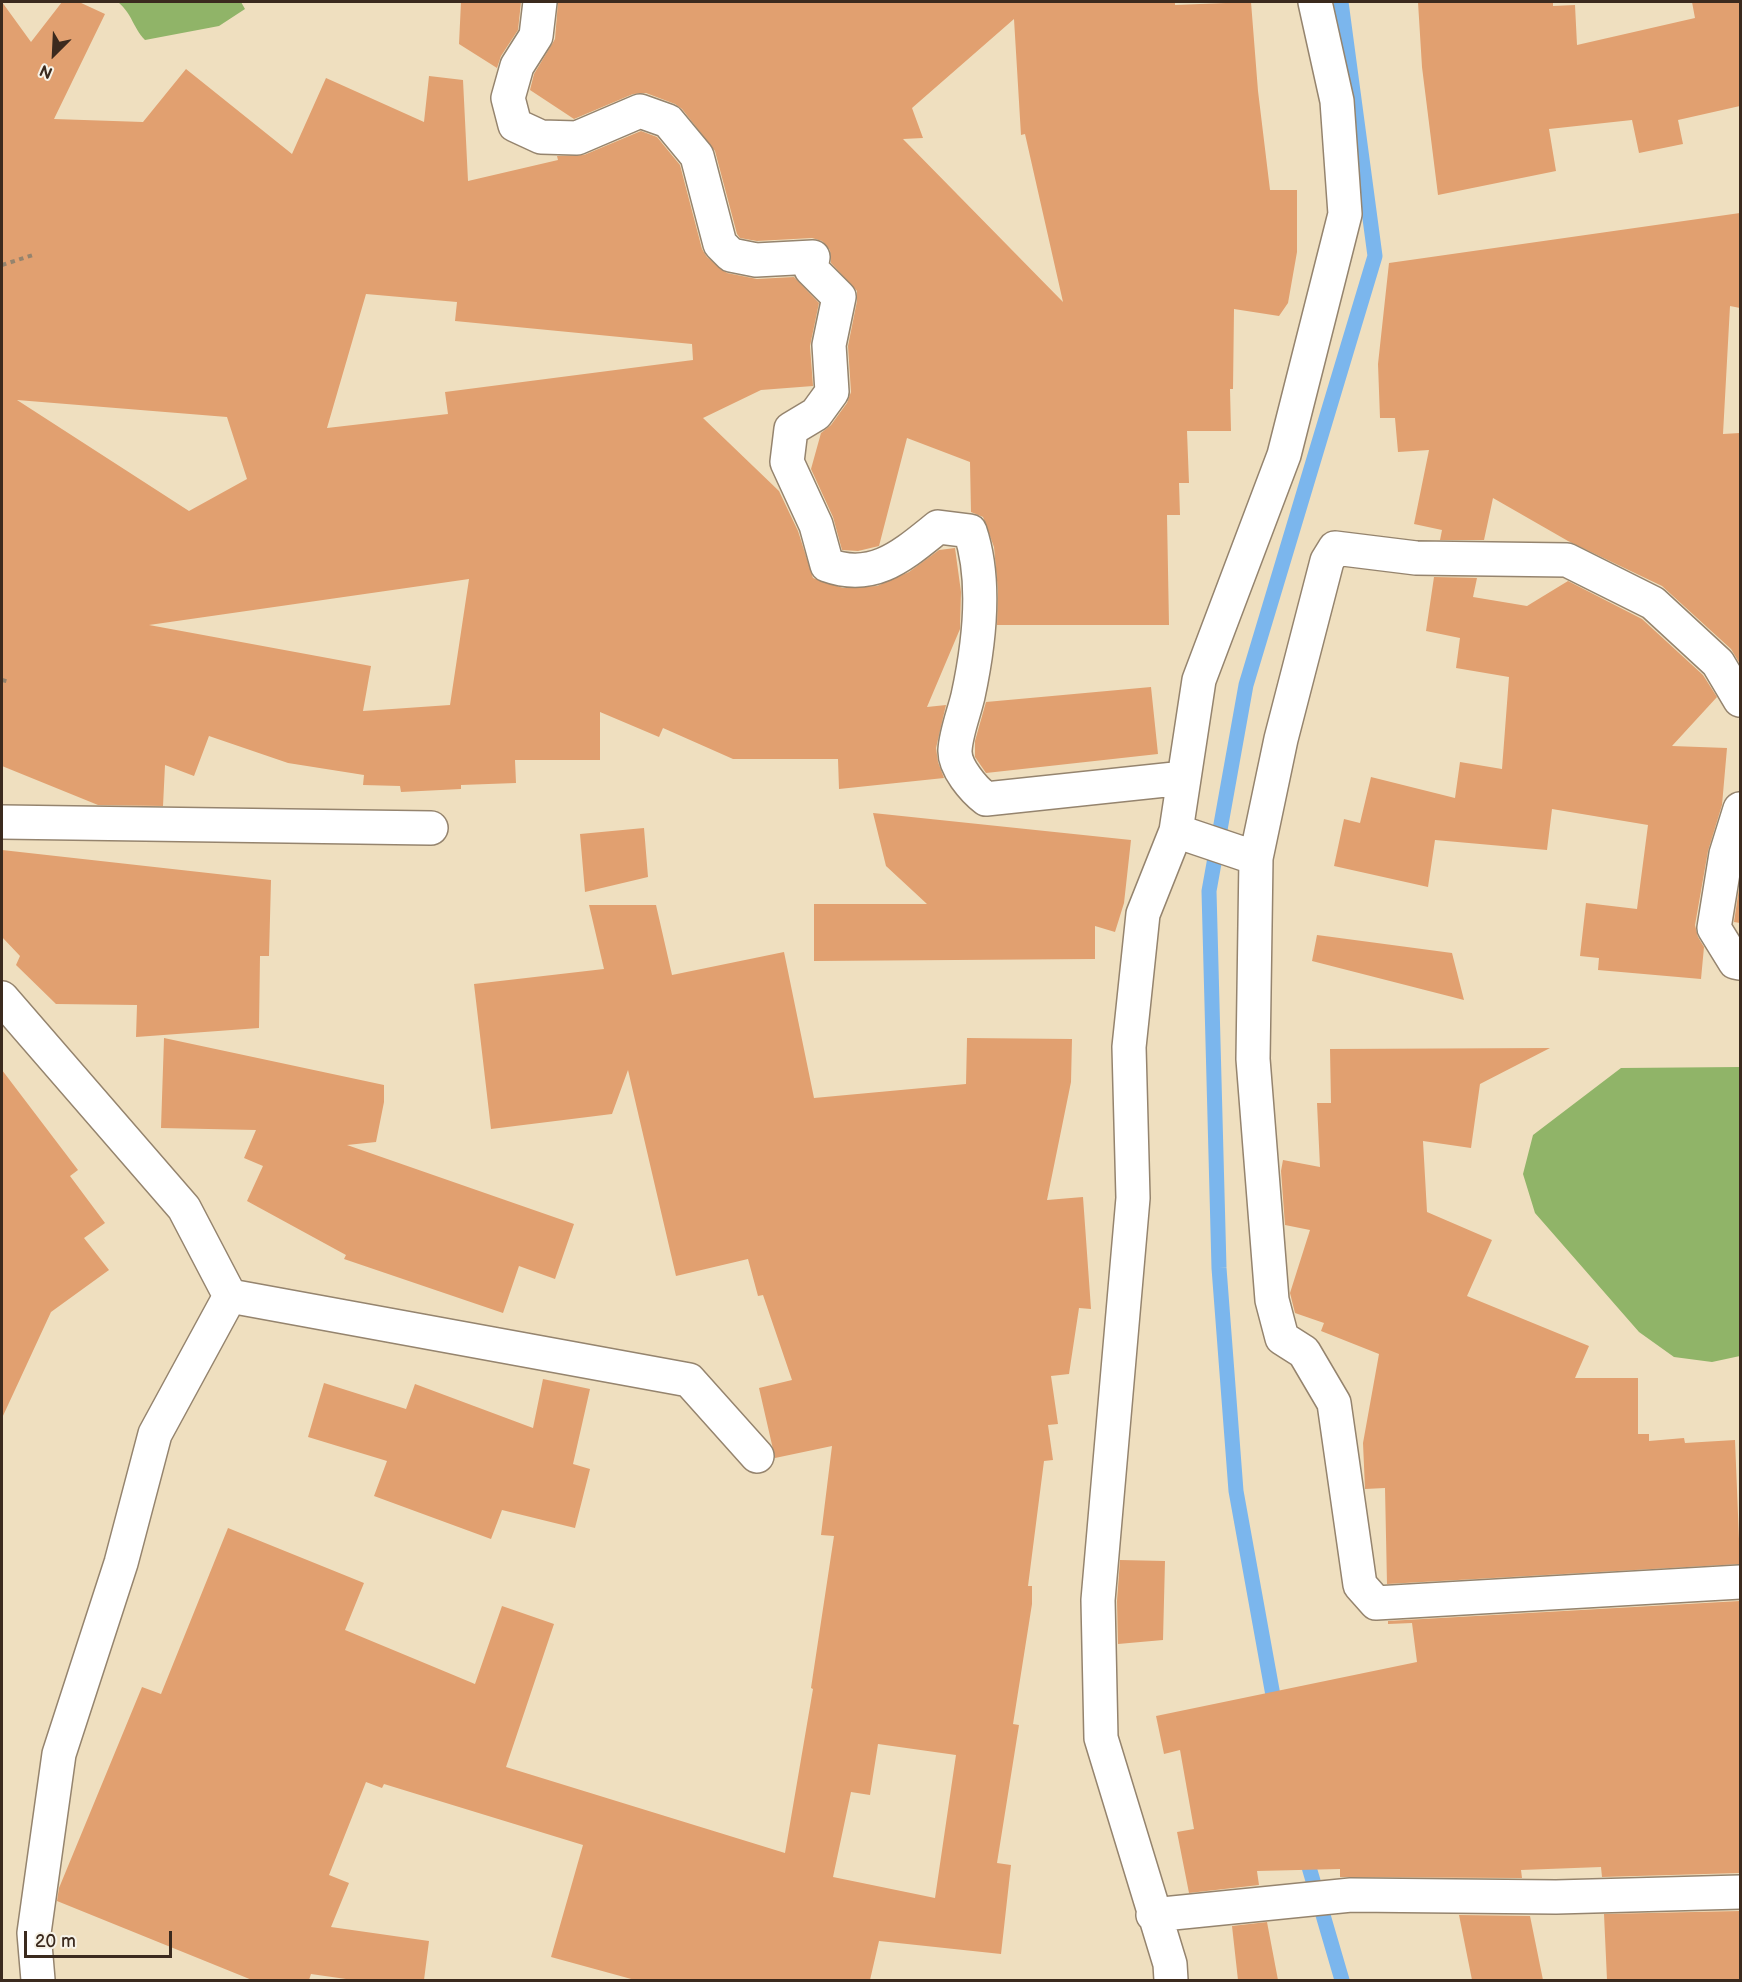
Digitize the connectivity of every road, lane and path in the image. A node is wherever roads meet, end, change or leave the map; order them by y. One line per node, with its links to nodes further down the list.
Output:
1 (540, 2): 8 (street)
2 (1316, 2): 8 (street)
3 (36, 254): 4 (path)
4 (2, 265)
5 (2, 680): 6 (path)
6 (10, 682)
7 (1740, 700): 13 (street)
8 (1184, 778): 12 (street)
9 (1740, 809): 14 (street)
10 (2, 822): 11 (street)
11 (431, 828)
12 (1176, 831): 13 (street); 20 (street)
13 (1256, 858): 18 (street)
14 (1740, 963)
15 (2, 999): 16 (street)
16 (230, 1296): 17 (street); 21 (street)
17 (757, 1456)
18 (1740, 1582)
19 (1740, 1892): 20 (street)
20 (1153, 1915): 22 (street)
21 (38, 1980)
22 (1171, 1980)

